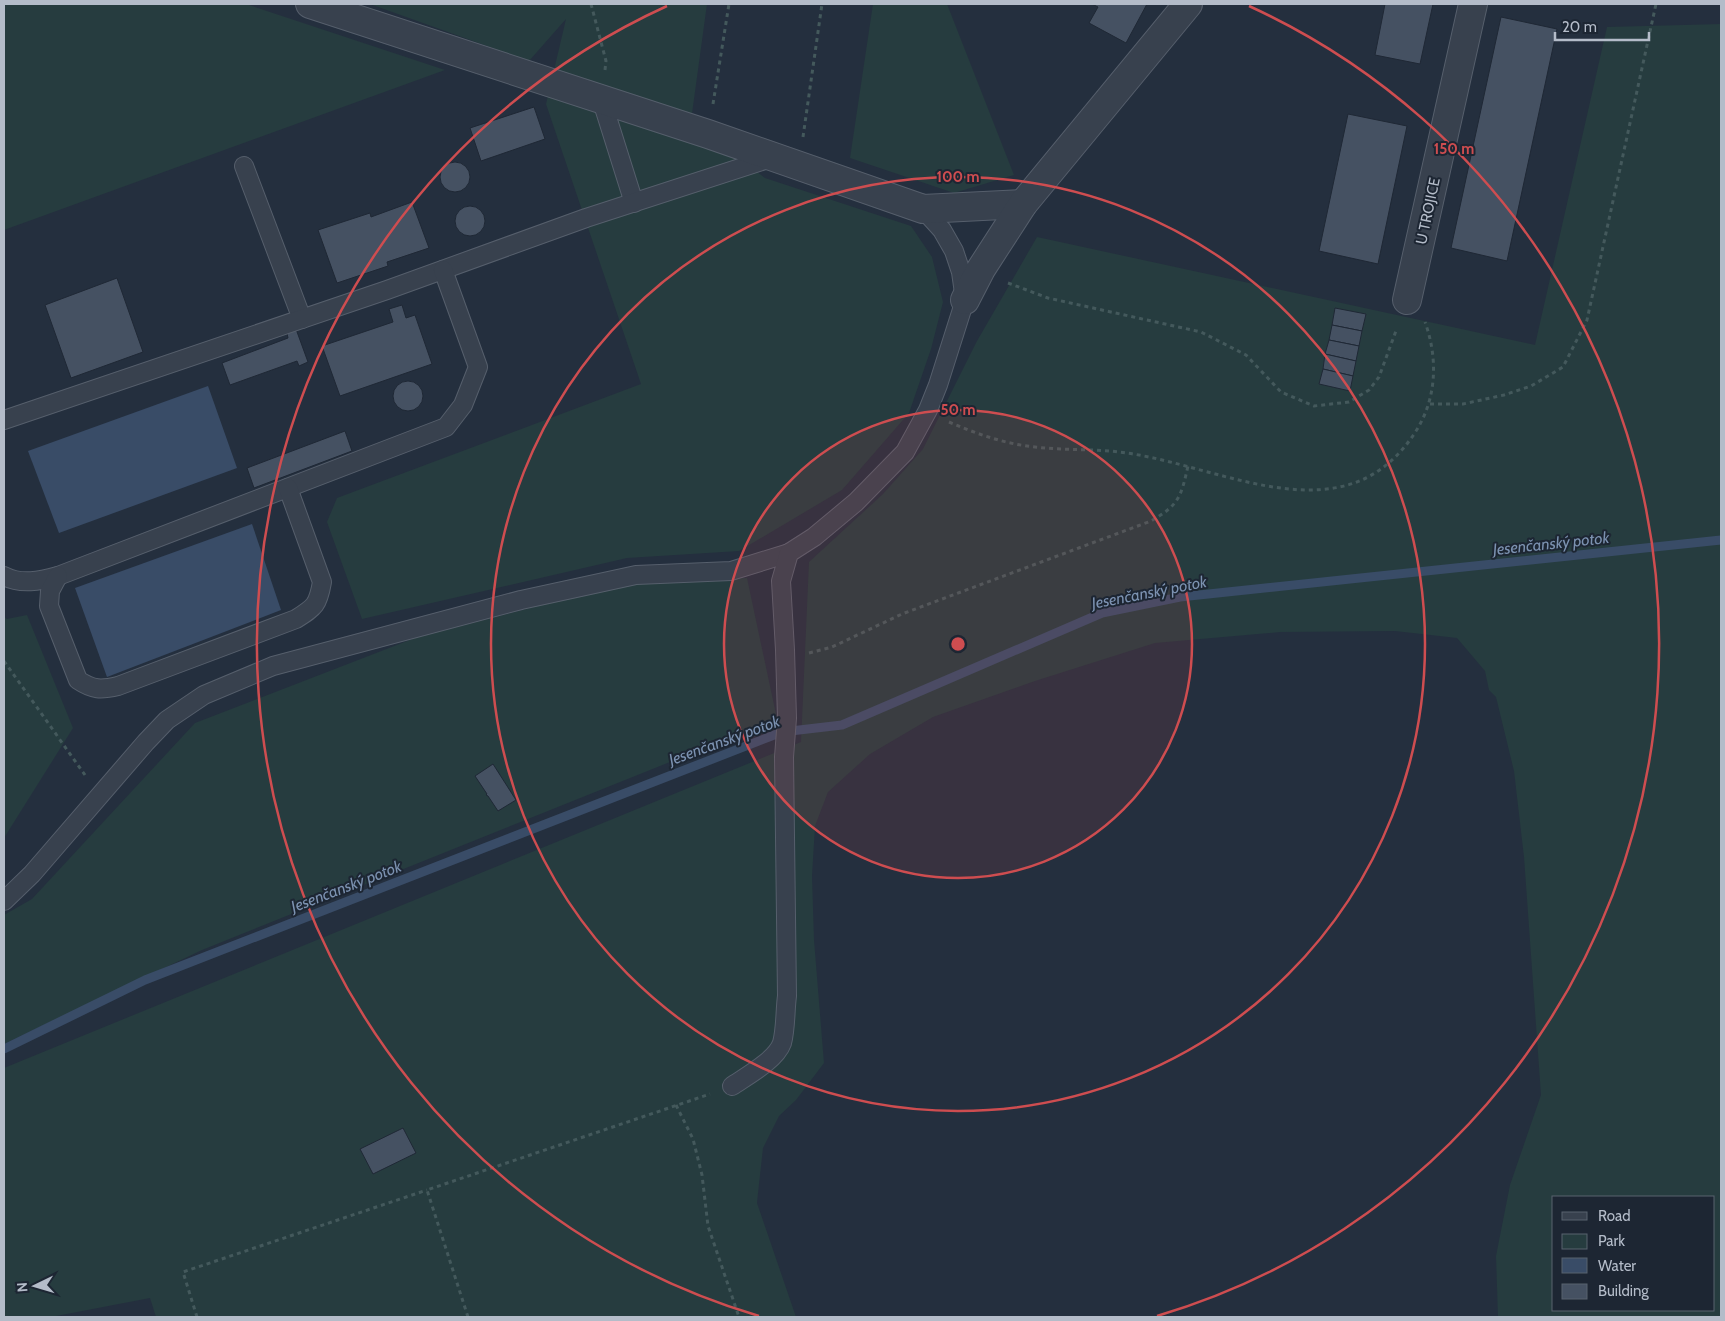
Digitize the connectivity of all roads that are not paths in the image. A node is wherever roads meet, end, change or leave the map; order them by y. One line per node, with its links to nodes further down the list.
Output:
1 (310, 4): 4 (street)
2 (1188, 4): 8 (street)
3 (1473, 4): 12 (street, U TROJICE)
4 (601, 98): 5 (street); 7 (lane)
5 (787, 161): 7 (lane); 9 (street)
6 (244, 166): 13 (lane)
7 (634, 203): 10 (lane)
8 (1024, 204): 9 (street); 11 (street)
9 (923, 209): 11 (lane)
10 (443, 270): 13 (lane); 15 (lane)
11 (965, 300): 16 (lane)
12 (1407, 300)
13 (302, 319): 14 (lane)
14 (4, 420)
15 (288, 488): 18 (lane); 18 (lane)
16 (789, 553): 19 (lane); 20 (lane)
17 (4, 576): 18 (lane)
18 (58, 576)
19 (4, 900)
20 (732, 1086)

